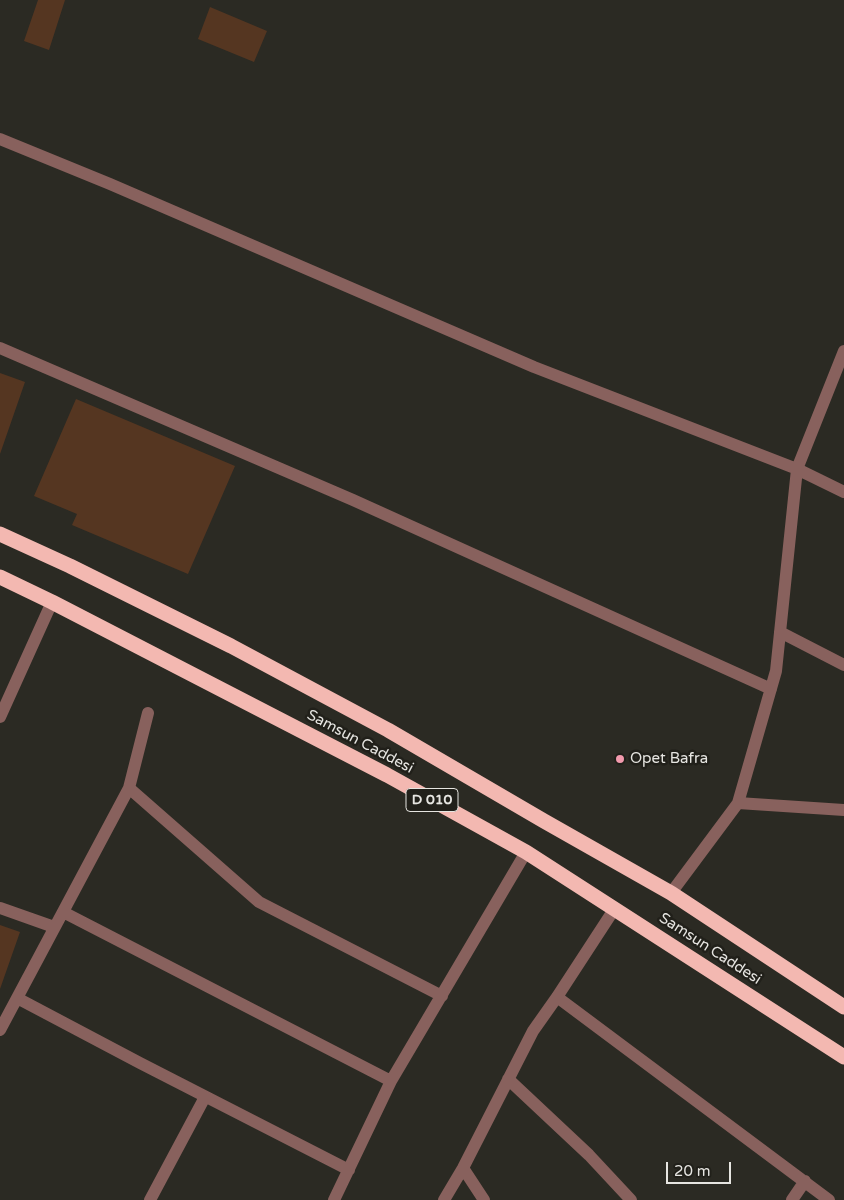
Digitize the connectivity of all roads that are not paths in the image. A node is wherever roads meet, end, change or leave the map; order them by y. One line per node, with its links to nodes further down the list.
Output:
1 (0, 139): 4 (street)
2 (0, 348): 11 (street)
3 (844, 351): 4 (street)
4 (797, 469): 5 (street); 9 (street)
5 (844, 492)
6 (0, 534): 18 (highway, Samsun Caddesi / D 010)
7 (0, 577): 8 (highway, Samsun Caddesi / D 010)
8 (52, 602): 13 (street); 17 (highway, Samsun Caddesi / D 010)
9 (780, 632): 10 (street); 11 (street)
10 (844, 665)
11 (771, 689): 15 (street)
12 (148, 712): 14 (street)
13 (0, 717)
14 (128, 788): 21 (street); 23 (street)
15 (738, 803): 16 (street); 18 (street)
16 (844, 810)
17 (526, 852): 20 (highway, Samsun Caddesi / D 010); 23 (street)
18 (671, 893): 26 (highway, Samsun Caddesi / D 010)
19 (0, 908): 22 (street)
20 (615, 908): 24 (street); 28 (highway, Samsun Caddesi / D 010)
21 (63, 912): 22 (street); 30 (street)
22 (54, 927): 25 (street)
23 (442, 996): 30 (street)
24 (557, 997): 29 (street); 34 (street)
25 (17, 998): 27 (street); 31 (street)
26 (844, 1007)
27 (0, 1030)
28 (844, 1057)
29 (508, 1079): 32 (street); 39 (street)
30 (391, 1081): 33 (street)
31 (205, 1097): 33 (street); 35 (street)
32 (463, 1168): 37 (street); 38 (street)
33 (349, 1170): 36 (street)
34 (805, 1181): 40 (street); 41 (street)
35 (150, 1200)
36 (334, 1200)
37 (444, 1200)
38 (484, 1200)
39 (631, 1200)
40 (792, 1200)
41 (829, 1200)

